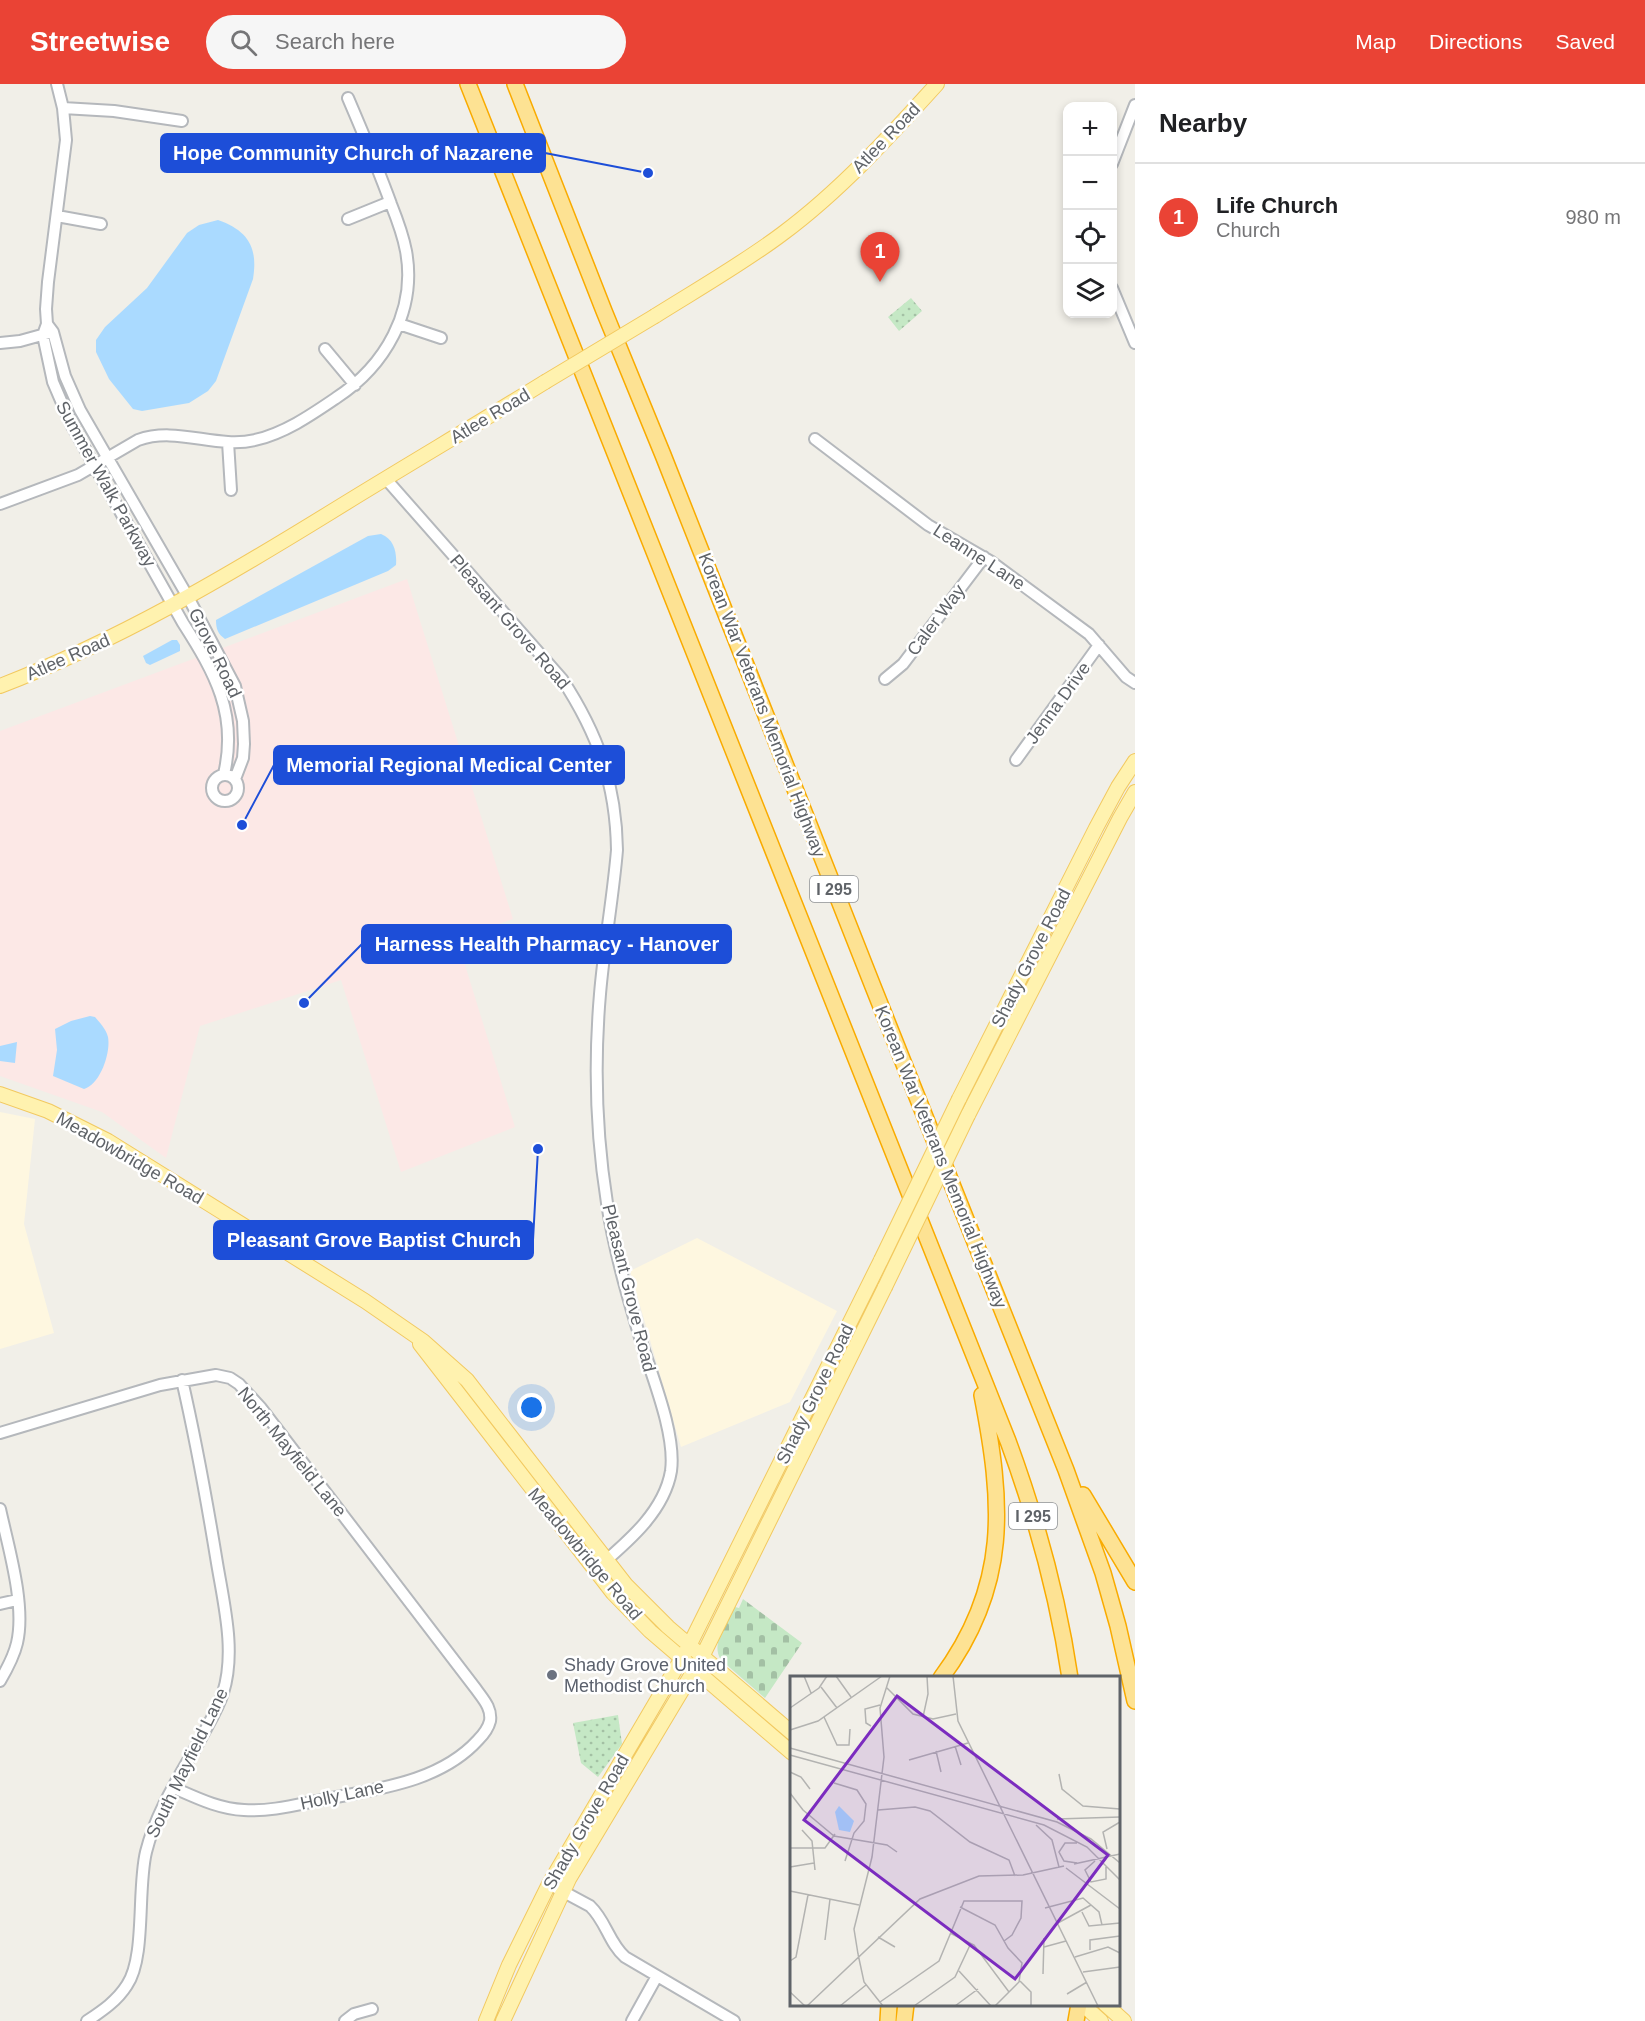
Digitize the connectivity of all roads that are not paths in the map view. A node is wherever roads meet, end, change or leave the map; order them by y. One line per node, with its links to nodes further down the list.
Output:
1 (57, 84): 7 (street, Summer Walk Parkway)
2 (468, 84): 44 (highway, I 295)
3 (515, 84): 47 (highway, Korean War Veterans Memorial Highway / I 295)
4 (937, 84): 27 (main road, Atlee Road, bridge)
5 (348, 98): 10 (street)
6 (1135, 105): 9 (street)
7 (63, 108): 8 (street); 11 (street, Summer Walk Parkway)
8 (182, 121)
9 (1116, 156)
10 (390, 202): 12 (street); 15 (street)
11 (57, 216): 13 (street); 17 (street, Summer Walk Parkway)
12 (348, 219)
13 (101, 224)
14 (1117, 296): 16 (street)
15 (399, 324): 18 (street); 22 (street)
16 (1131, 324): 20 (street)
17 (48, 330): 19 (street); 25 (street, Summer Walk Parkway); 26 (street, Summer Walk Parkway)
18 (441, 339)
19 (0, 343)
20 (1135, 343)
21 (325, 349): 22 (street)
22 (355, 385): 24 (street)
23 (814, 439): 30 (street, Leanne Lane)
24 (228, 442): 25 (street); 28 (street)
25 (107, 458): 26 (street); 31 (street, Summer Walk Parkway)
26 (94, 465): 29 (street); 32 (street, Summer Walk Parkway)
27 (386, 479): 31 (main road, Atlee Road); 49 (street, Pleasant Grove Road)
28 (231, 490)
29 (0, 504)
30 (984, 557): 33 (street, Leanne Lane); 34 (street, Caler Way)
31 (188, 597): 32 (main road, Atlee Road); 32 (street, Grove Road)
32 (174, 605): 36 (main road, Atlee Road)
33 (1099, 645): 35 (street, Leanne Lane); 37 (street, Jenna Drive)
34 (885, 679)
35 (1135, 682)
36 (0, 686)
37 (1016, 760)
38 (1135, 761): 40 (main road, Shady Grove Road)
39 (1135, 792): 41 (main road, Shady Grove Road)
40 (1027, 966): 41 (main road); 54 (main road, Shady Grove Road, bridge)
41 (1041, 974): 55 (main road, Shady Grove Road, bridge)
42 (0, 1094): 43 (main road, Meadowbridge Road)
43 (407, 1329): 49 (main road, Meadowbridge Road); 50 (main road, Meadowbridge Road)
44 (975, 1360): 58 (highway); 59 (highway, I 295)
45 (182, 1380): 46 (street, North Mayfield Lane); 62 (street, North Mayfield Lane); 65 (street, South Mayfield Lane)
46 (0, 1433)
47 (1062, 1460): 51 (highway); 61 (highway, Korean War Veterans Memorial Highway / I 295)
48 (0, 1509): 52 (street)
49 (606, 1560): 50 (street, Pleasant Grove Road); 54 (main road, Meadowbridge Road)
50 (595, 1570): 56 (main road, Meadowbridge Road)
51 (1135, 1582)
52 (17, 1600): 53 (street); 60 (street)
53 (0, 1604)
54 (689, 1646): 55 (main road, Meadowbridge Road); 56 (main road, Shady Grove Road)
55 (702, 1657): 57 (main road, Shady Grove Road); 63 (main road, Meadowbridge Road)
56 (682, 1660): 57 (main road, Meadowbridge Road); 66 (main road, Shady Grove Road)
57 (694, 1670): 64 (main road, Meadowbridge Road); 67 (main road, Shady Grove Road)
58 (942, 1676)
59 (1070, 1676)
60 (0, 1681)
61 (1135, 1701)
62 (490, 1719): 65 (street, Holly Lane)
63 (790, 1731)
64 (790, 1751)
65 (174, 1788): 75 (street, South Mayfield Lane)
66 (549, 1884): 67 (street); 77 (main road, Shady Grove Road)
67 (562, 1891): 68 (street); 74 (main road, Shady Grove Road)
68 (657, 1976): 78 (street); 79 (street)
69 (889, 2006): 80 (highway)
70 (906, 2006): 81 (highway)
71 (1107, 2006): 83 (main road)
72 (372, 2009): 76 (street)
73 (1078, 2014): 82 (main road)
74 (508, 2019)
75 (87, 2021)
76 (345, 2021)
77 (486, 2021)
78 (632, 2021)
79 (734, 2021)
80 (888, 2021)
81 (904, 2021)
82 (1101, 2021)
83 (1124, 2021)

